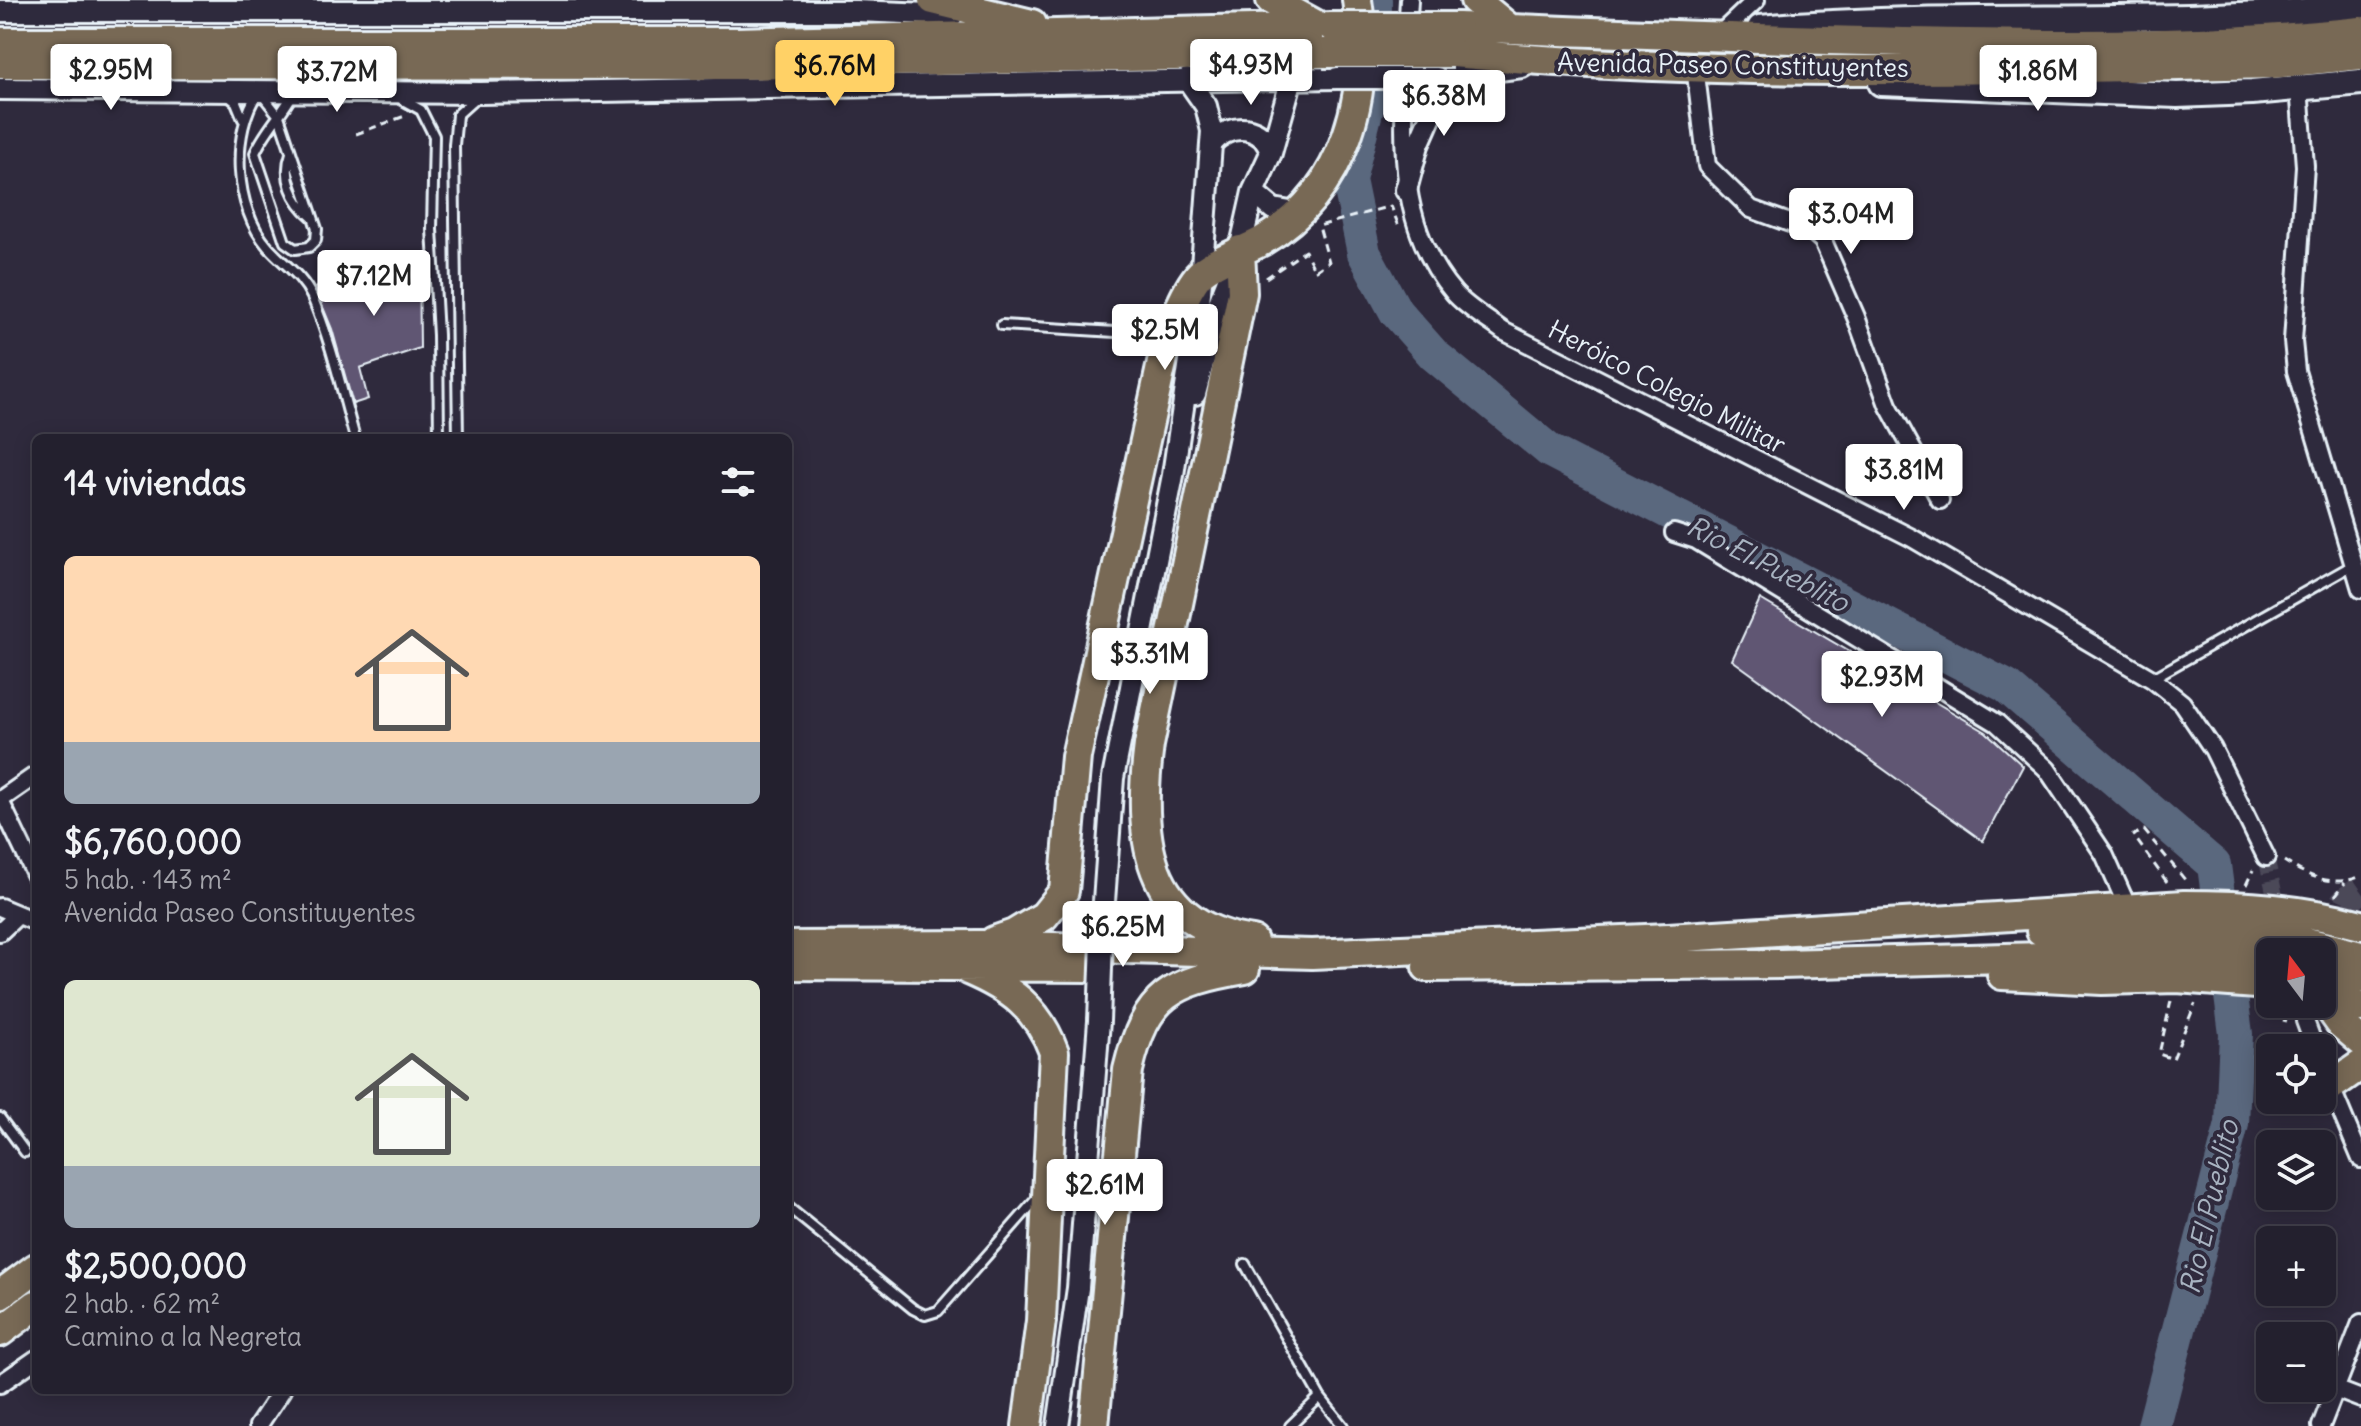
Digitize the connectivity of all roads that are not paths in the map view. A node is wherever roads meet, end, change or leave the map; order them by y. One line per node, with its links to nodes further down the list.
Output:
1 (933, 0): 12 (highway)
2 (1271, 0): 18 (highway)
3 (1357, 0): 39 (highway)
4 (1409, 0): 37 (street, Heróico Colegio Militar)
5 (1475, 0): 13 (highway)
6 (1756, 0): 16 (street)
7 (141, 6): 8 (street); 11 (street)
8 (301, 6): 12 (street)
9 (2361, 6): 10 (main road)
10 (2294, 7): 16 (main road)
11 (0, 11)
12 (1005, 18): 15 (highway)
13 (1510, 29): 16 (highway, Avenida Paseo Constituyentes); 20 (highway, Avenida Paseo Constituyentes)
14 (2361, 31): 16 (highway, Avenida Paseo Constituyentes)
15 (1080, 34): 17 (highway, Avenida Paseo Constituyentes); 18 (highway, Avenida Paseo Constituyentes)
16 (1718, 36)
17 (0, 42)
18 (1329, 46): 20 (highway, Avenida Paseo Constituyentes, bridge); 20 (street, bridge); 21 (highway, Avenida Paseo Constituyentes); 23 (street)
19 (2361, 55): 22 (highway, Avenida Paseo Constituyentes)
20 (1449, 59): 22 (highway, Avenida Paseo Constituyentes); 37 (street)
21 (0, 64)
22 (1707, 68): 26 (main road); 48 (street)
23 (1292, 78): 24 (street); 36 (street)
24 (1187, 79): 32 (street); 35 (street)
25 (2361, 82): 26 (main road)
26 (2299, 87): 50 (street)
27 (0, 89): 28 (street)
28 (223, 91): 29 (street); 34 (lane)
29 (259, 91): 31 (street); 33 (lane); 34 (lane)
30 (382, 92): 31 (street); 32 (street); 45 (lane)
31 (293, 93): 33 (lane)
32 (481, 93): 46 (lane)
33 (279, 116): 33 (lane)
34 (243, 122): 44 (lane)
35 (1212, 143): 36 (street); 41 (street)
36 (1271, 153): 38 (street)
37 (1406, 190): 52 (street, Heróico Colegio Militar)
38 (1253, 192): 39 (street); 40 (street)
39 (1296, 213): 40 (highway)
40 (1240, 250): 41 (highway); 47 (street); 66 (highway)
41 (1200, 273): 43 (highway); 47 (street)
42 (1002, 325): 43 (lane)
43 (1168, 335): 64 (highway)
44 (354, 434)
45 (439, 434)
46 (458, 434)
47 (1173, 475): 104 (street, bridge)
48 (1940, 500)
49 (1674, 533): 58 (street)
50 (2353, 565): 51 (street); 52 (lane)
51 (2361, 589)
52 (2152, 679): 55 (street, Heróico Colegio Militar)
53 (32, 778): 54 (street)
54 (0, 800): 56 (street)
55 (2265, 853)
56 (32, 868)
57 (0, 907): 59 (street)
58 (2128, 908): 61 (highway); 63 (highway)
59 (17, 916): 60 (street); 62 (street)
60 (32, 921)
61 (2361, 925)
62 (0, 932)
63 (1668, 938): 66 (highway); 67 (highway)
64 (981, 945): 65 (highway); 66 (highway)
65 (792, 946)
66 (1312, 954)
67 (2361, 956)
68 (2256, 957): 69 (highway)
69 (1781, 964): 72 (highway); 75 (highway)
70 (792, 965): 71 (highway)
71 (956, 965): 72 (highway); 86 (highway)
72 (1245, 969): 105 (highway)
73 (2336, 971): 74 (highway)
74 (2361, 979)
75 (2256, 994)
76 (2361, 1007): 77 (highway)
77 (2336, 1010)
78 (2326, 1018): 79 (highway)
79 (2361, 1041)
80 (2361, 1065): 81 (highway)
81 (2336, 1073)
82 (2336, 1100): 85 (street)
83 (0, 1118): 84 (lane)
84 (25, 1152)
85 (2361, 1159)
86 (1048, 1185): 87 (lane); 103 (highway)
87 (792, 1210)
88 (1245, 1264): 99 (lane)
89 (32, 1271): 90 (highway)
90 (0, 1295)
91 (32, 1308): 93 (highway)
92 (2361, 1323): 96 (street)
93 (0, 1332)
94 (32, 1362): 95 (street)
95 (0, 1384)
96 (2336, 1386)
97 (2336, 1389): 100 (street)
98 (279, 1394): 102 (street)
99 (1320, 1397): 106 (lane); 107 (lane)
100 (2361, 1399)
101 (2330, 1402): 108 (street)
102 (258, 1426)
103 (1027, 1426)
104 (1058, 1426)
105 (1094, 1426)
106 (1290, 1426)
107 (1343, 1426)
108 (2321, 1426)

